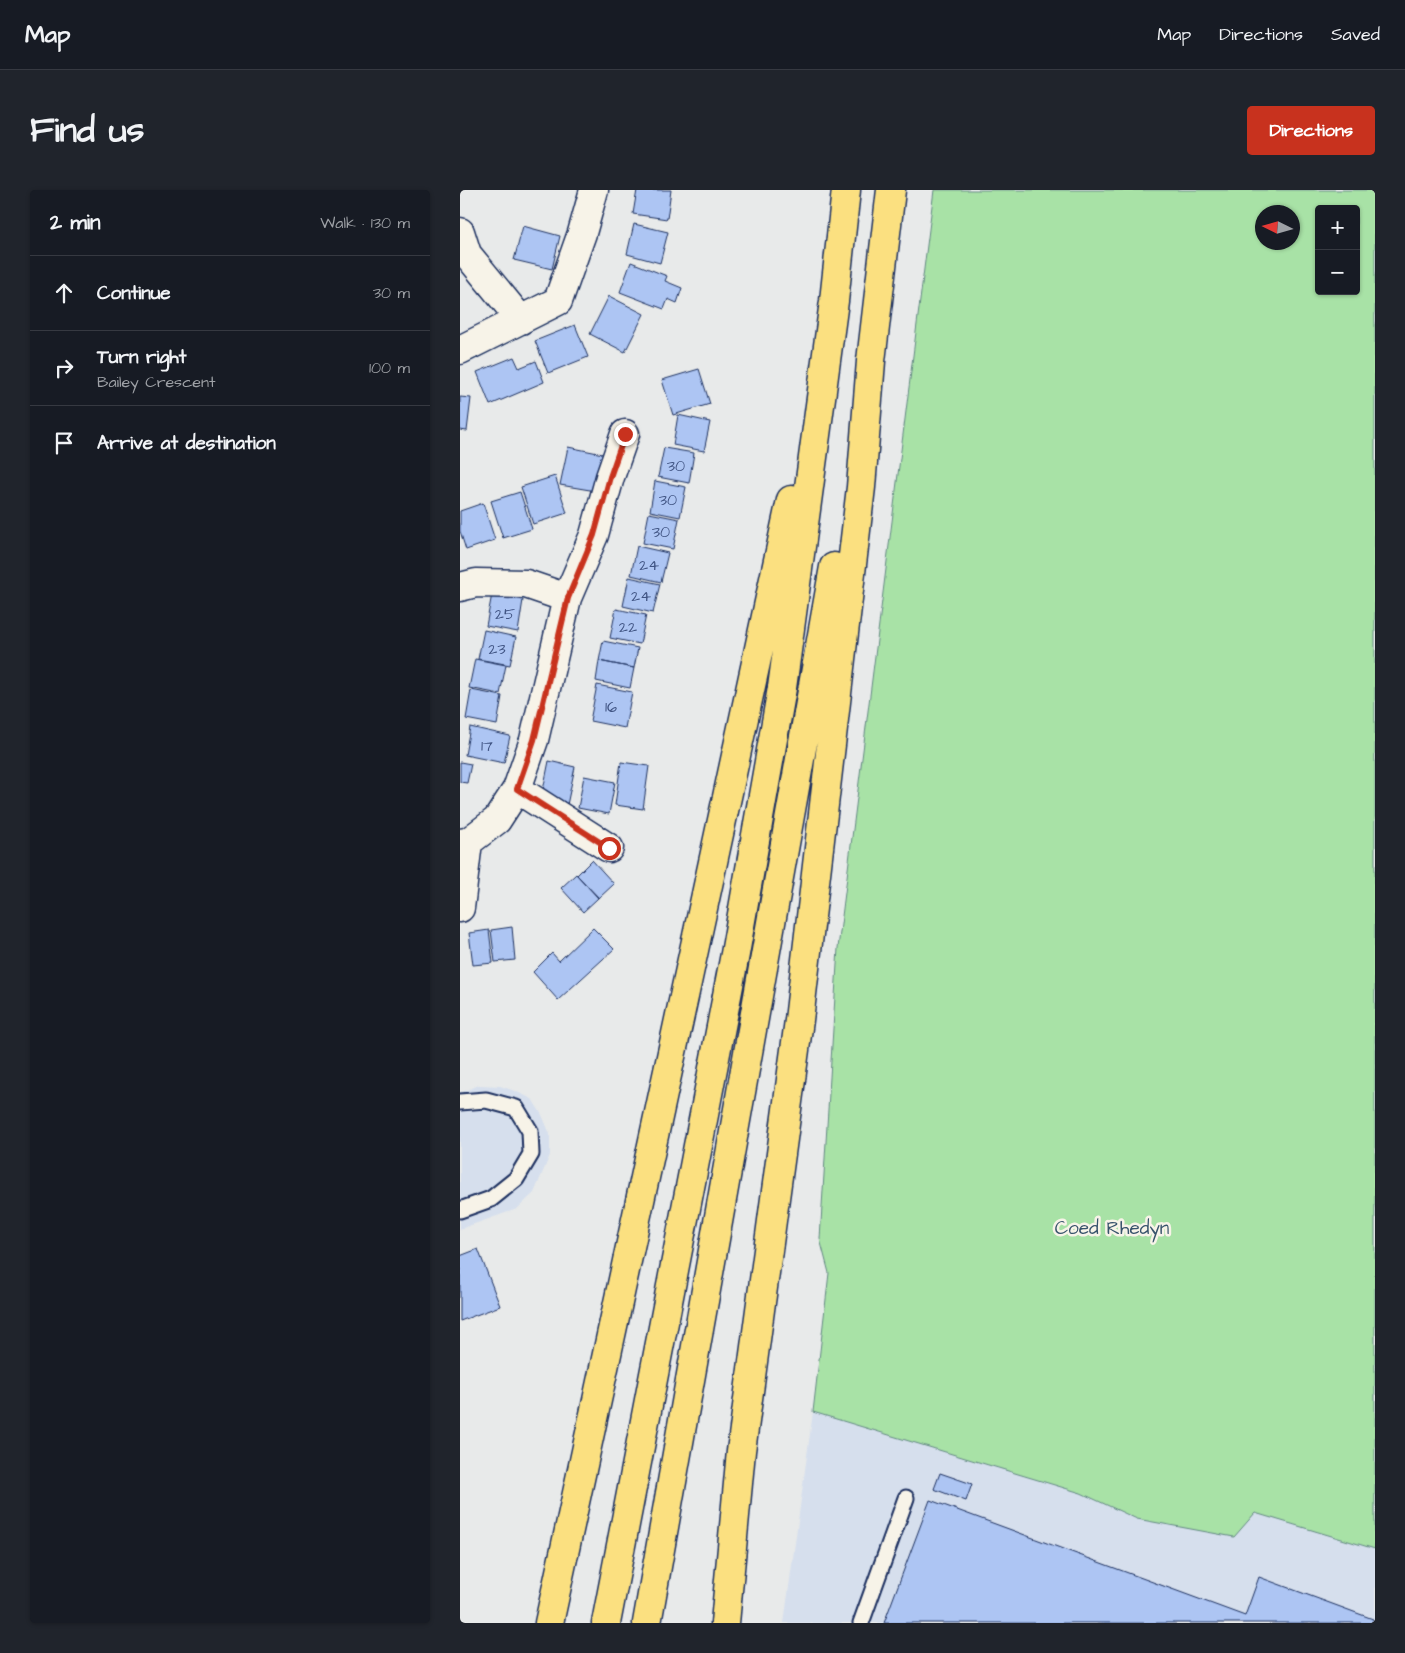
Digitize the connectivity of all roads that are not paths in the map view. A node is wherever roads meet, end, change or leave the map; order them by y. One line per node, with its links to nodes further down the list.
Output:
1 (594, 190): 6 (street)
2 (846, 190): 5 (highway)
3 (891, 190): 8 (highway)
4 (460, 232): 6 (street)
5 (834, 301): 20 (highway); 21 (highway)
6 (521, 320): 7 (street)
7 (460, 350)
8 (871, 361): 18 (highway); 22 (highway)
9 (625, 434): 11 (street)
10 (460, 587): 11 (street)
11 (568, 598): 12 (street)
12 (517, 789): 13 (street); 14 (street)
13 (464, 843): 15 (street)
14 (609, 848)
15 (460, 908)
16 (460, 1102): 17 (lane)
17 (460, 1210)
18 (741, 1451): 23 (highway); 24 (highway)
19 (906, 1498): 25 (lane)
20 (549, 1623)
21 (606, 1623)
22 (647, 1623)
23 (710, 1623)
24 (725, 1623)
25 (861, 1623)

